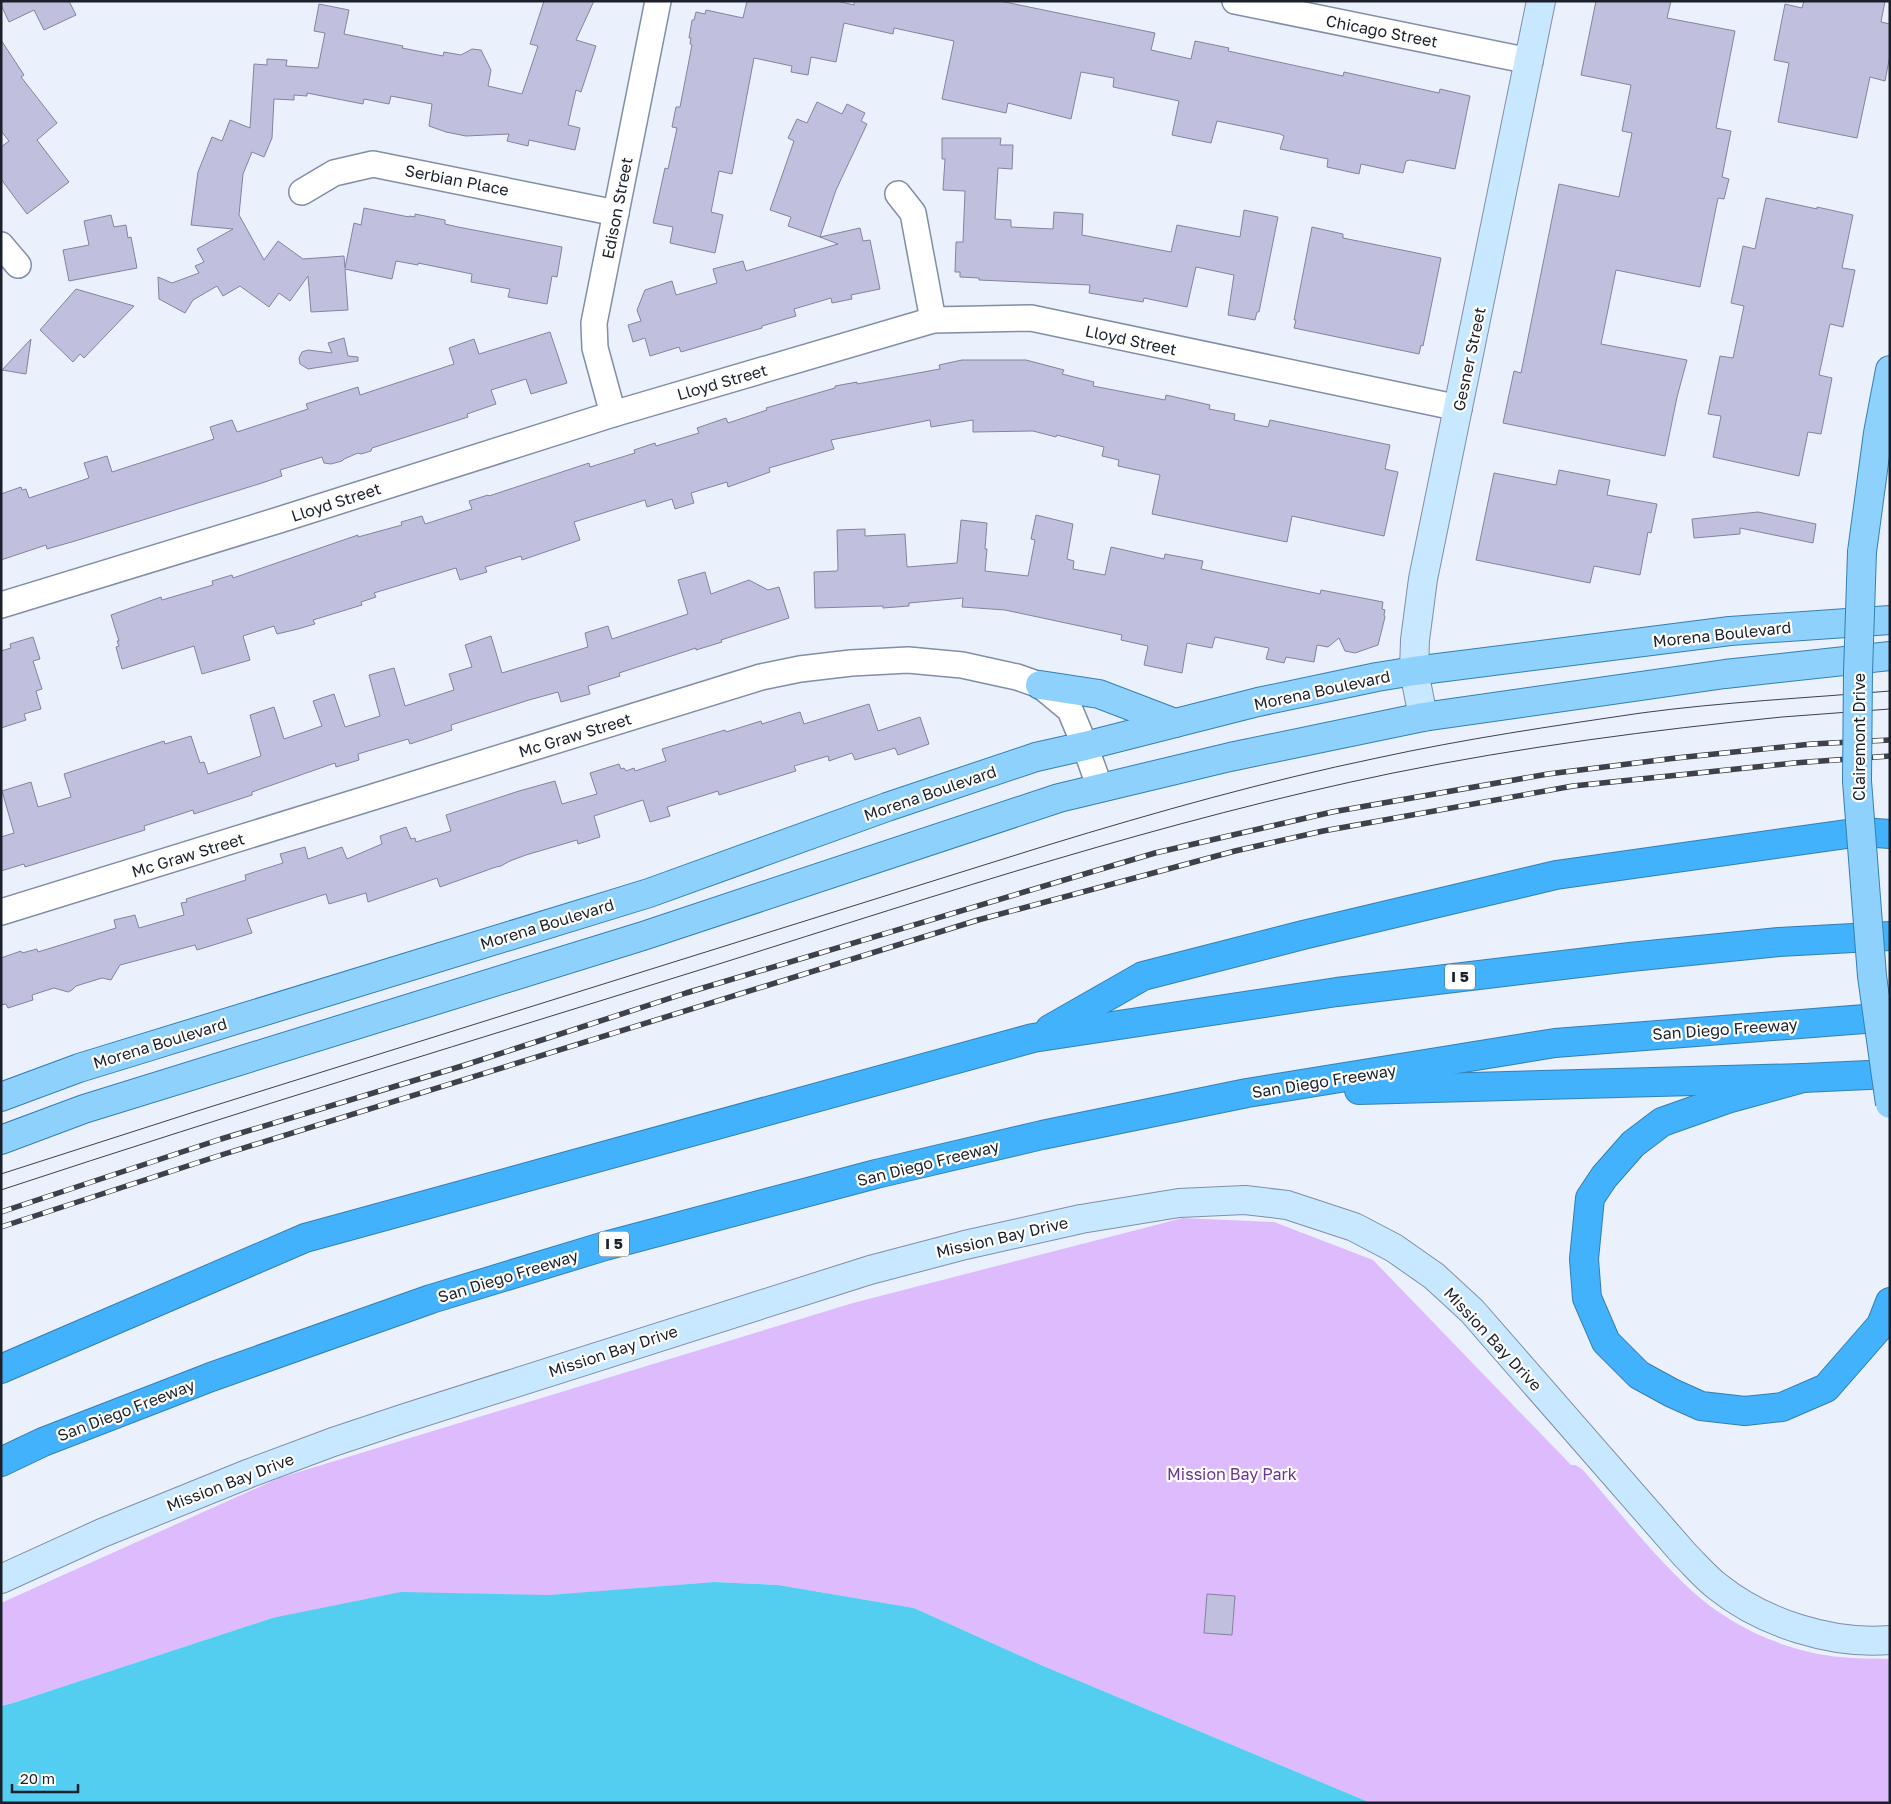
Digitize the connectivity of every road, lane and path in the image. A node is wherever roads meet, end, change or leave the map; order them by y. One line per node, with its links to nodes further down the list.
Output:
1 (658, 1): 7 (street, Edison Street)
2 (1235, 1): 4 (street, Chicago Street)
3 (1541, 1): 4 (main road, Gesner Street)
4 (1530, 61): 12 (main road, Gesner Street)
5 (302, 192): 7 (street, Serbian Place)
6 (898, 194): 10 (street)
7 (616, 213): 13 (street, Edison Street)
8 (1, 245): 9 (street)
9 (18, 265)
10 (933, 320): 12 (street, Lloyd Street); 13 (street, Lloyd Street)
11 (1890, 370): 23 (main road, Clairemont Drive, bridge)
12 (1459, 408): 17 (main road, Gesner Street)
13 (612, 414): 14 (street, Lloyd Street)
14 (1, 605)
15 (1890, 620): 17 (main road, Morena Boulevard)
16 (1890, 656): 19 (main road)
17 (1414, 671): 19 (main road, Gesner Street); 20 (main road, Morena Boulevard)
18 (1040, 685): 20 (main road); 21 (street, Mc Graw Street); 25 (street, Mc Graw Street)
19 (1423, 717): 22 (main road)
20 (1174, 723): 21 (main road, Morena Boulevard)
21 (1085, 746): 22 (street, Mc Graw Street); 32 (main road, Morena Boulevard)
22 (1100, 788): 34 (main road)
23 (1861, 832): 24 (highway); 28 (highway); 33 (main road, Clairemont Drive, bridge)
24 (1890, 834)
25 (1, 912)
26 (1890, 936): 28 (highway, I 5)
27 (1890, 1017): 31 (highway, San Diego Freeway / I 5)
28 (1033, 1038): 36 (highway, I 5)
29 (1890, 1074): 30 (highway)
30 (1802, 1078): 31 (highway); 35 (highway)
31 (1248, 1093): 37 (highway, San Diego Freeway / I 5)
32 (1, 1097)
33 (1890, 1104)
34 (1, 1140)
35 (1890, 1302)
36 (1, 1369)
37 (1, 1462)
38 (1, 1579): 39 (main road, Mission Bay Drive)
39 (1890, 1640)

